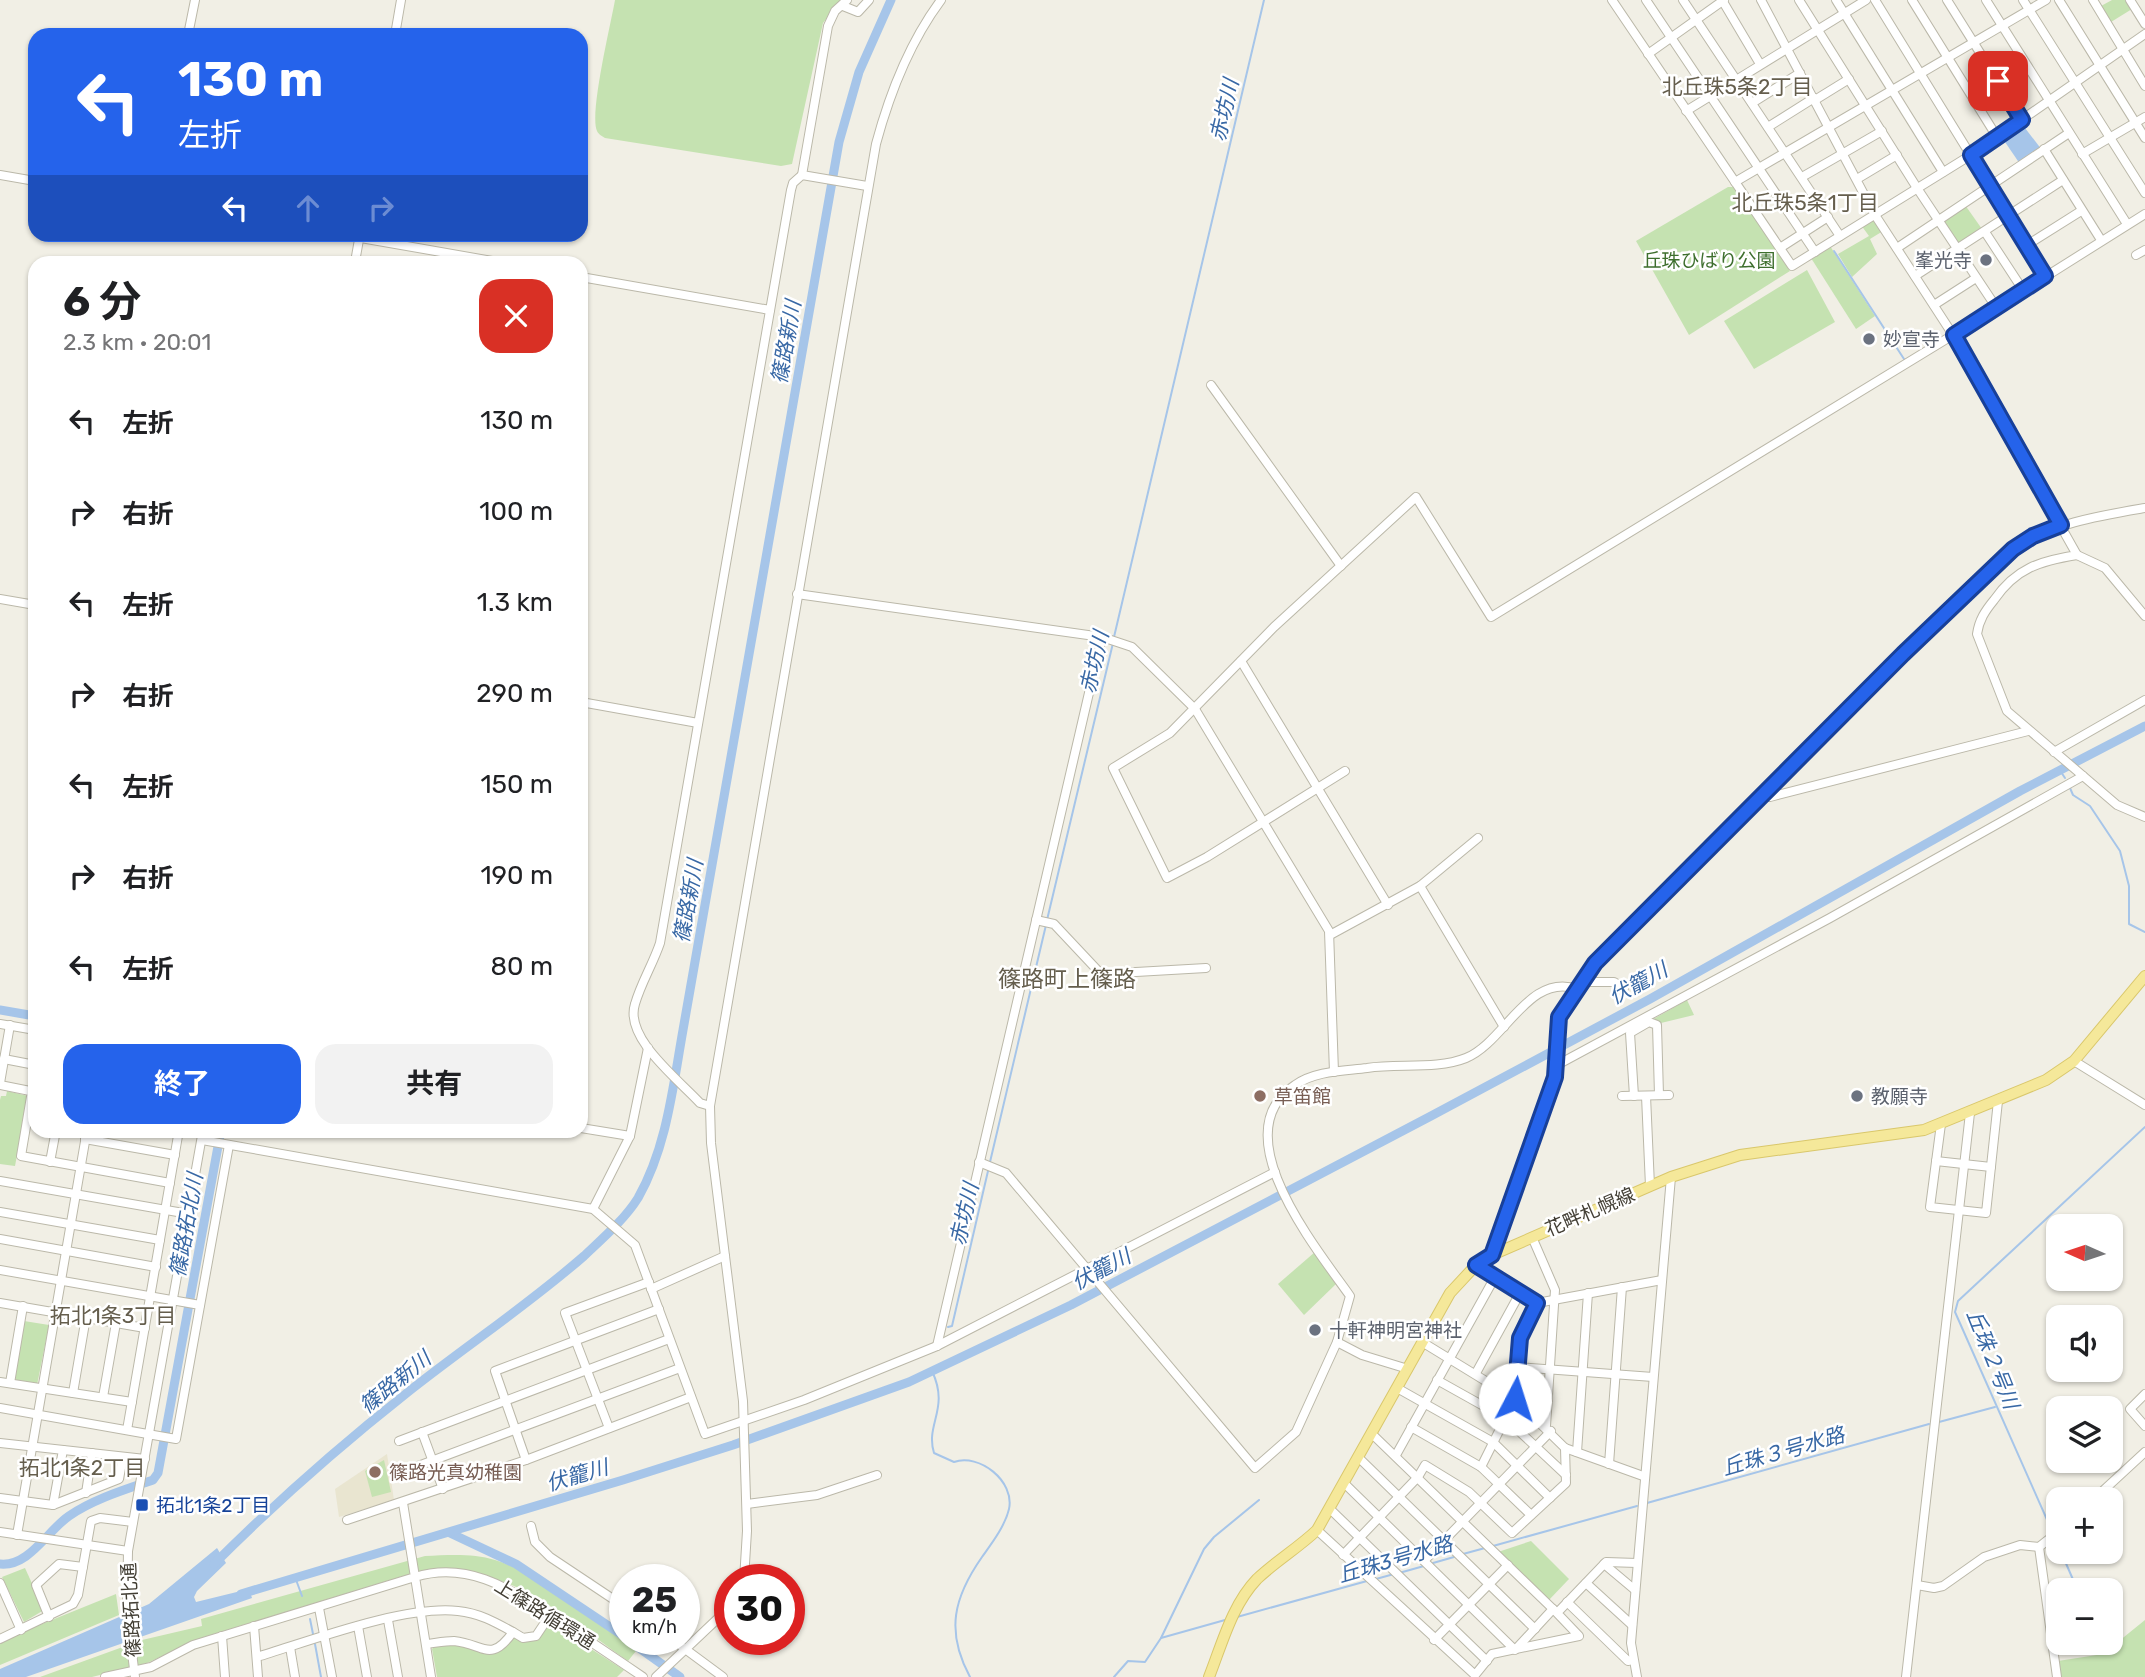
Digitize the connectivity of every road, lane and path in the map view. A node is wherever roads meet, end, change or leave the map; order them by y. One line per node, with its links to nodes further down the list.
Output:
1 (195, 0): 28 (street)
2 (401, 0): 29 (street)
3 (869, 0): 22 (street)
4 (941, 0): 79 (street)
5 (1612, 0): 36 (street)
6 (1646, 0): 32 (street)
7 (1683, 0): 25 (street)
8 (1723, 0): 25 (street); 38 (street)
9 (1761, 0): 34 (street)
10 (1800, 0): 30 (street)
11 (1836, 0): 24 (street)
12 (1866, 0): 24 (street)
13 (1875, 0): 41 (street)
14 (1912, 0): 37 (street)
15 (1947, 0): 33 (street)
16 (1986, 0): 27 (street)
17 (2023, 0): 23 (street)
18 (2046, 0): 23 (street)
19 (2059, 0): 39 (street)
20 (2093, 0): 35 (street)
21 (2130, 0): 26 (street)
22 (845, 3): 72 (street)
23 (2029, 10): 27 (street); 44 (street)
24 (1844, 12): 30 (street); 46 (street)
25 (1696, 19): 32 (street); 42 (street)
26 (2145, 24)
27 (2002, 26): 33 (street); 49 (street)
28 (189, 28)
29 (396, 28)
30 (1817, 28): 34 (street); 43 (street)
31 (2145, 34): 35 (street)
32 (1672, 37): 36 (street); 47 (street)
33 (1974, 43): 37 (street); 54 (street)
34 (1786, 47): 38 (street); 40 (street)
35 (2123, 49): 39 (street); 45 (street)
36 (1648, 54): 52 (street)
37 (1948, 58): 41 (street); 60 (street)
38 (1760, 64): 42 (street)
39 (2100, 67): 44 (street); 55 (street)
40 (1800, 73): 48 (street); 50 (street)
41 (1920, 74): 46 (street); 68 (street)
42 (1737, 79): 47 (street); 50 (street)
43 (1849, 79): 48 (street); 51 (street)
44 (2075, 84): 49 (street); 61 (street)
45 (2145, 86)
46 (1893, 90): 51 (street); 70 (street)
47 (1711, 95): 52 (street); 69 (street)
48 (1814, 99): 56 (street); 57 (street)
49 (2050, 102): 54 (street); 59 (street)
50 (1752, 103): 57 (street)
51 (1866, 105): 56 (street); 58 (street)
52 (1686, 111): 77 (street)
53 (2145, 117): 55 (street)
54 (2022, 120): 60 (street)
55 (2135, 123): 61 (street); 62 (street)
56 (1829, 126): 64 (street); 65 (street)
57 (1768, 127): 64 (street)
58 (1882, 131): 65 (street); 67 (street)
59 (2069, 133): 63 (street); 66 (street)
60 (1997, 137): 68 (street)
61 (2110, 138): 66 (street); 81 (street)
62 (2145, 138)
63 (2044, 149): 76 (street); 78 (street)
64 (1786, 152): 69 (street); 73 (street)
65 (1843, 153): 73 (street); 74 (street)
66 (2082, 154): 88 (street)
67 (1897, 155): 74 (street); 80 (street)
68 (1971, 155): 70 (street); 78 (street)
69 (1759, 168): 77 (street); 90 (street)
70 (1943, 172): 80 (street)
71 (0, 175): 75 (street)
72 (806, 175): 79 (street); 109 (street)
73 (1802, 177): 86 (street)
74 (1857, 179): 84 (street)
75 (28, 180)
76 (2063, 180): 82 (street); 85 (street)
77 (1735, 182): 95 (street)
78 (1990, 185): 85 (street); 87 (street)
79 (867, 186): 116 (street)
80 (1917, 188): 84 (street); 87 (street)
81 (2145, 193)
82 (2081, 211): 92 (street); 94 (street)
83 (2145, 214): 88 (street)
84 (1875, 215): 91 (street); 96 (street)
85 (2009, 215): 89 (street); 94 (street)
86 (1828, 217): 90 (street); 91 (street)
87 (1937, 219): 96 (street); 97 (street)
88 (2127, 223): 92 (street)
89 (1985, 232): 97 (street); 106 (street)
90 (1803, 233): 95 (street); 99 (street)
91 (1840, 236): 99 (street)
92 (2101, 240): 103 (street)
93 (392, 242): 101 (street)
94 (2027, 246): 103 (street)
95 (1780, 248): 99 (street)
96 (1897, 248): 102 (street)
97 (1957, 250): 102 (street); 105 (street)
98 (2145, 250): 100 (street)
99 (1815, 252)
100 (2136, 255)
101 (466, 256)
102 (1915, 276): 107 (street)
103 (2045, 276): 106 (street)
104 (588, 278): 109 (street)
105 (1976, 278): 107 (street); 108 (street)
106 (2023, 290): 108 (street)
107 (1934, 305): 110 (street)
108 (1996, 307): 110 (street)
109 (770, 310): 125 (street)
110 (1954, 335): 113 (street); 115 (street)
111 (1211, 384): 115 (street)
112 (2145, 508): 113 (street)
113 (2061, 525): 114 (street); 131 (street)
114 (2077, 555): 119 (street); 126 (street)
115 (1341, 566): 121 (street)
116 (797, 594): 120 (street); 159 (street)
117 (0, 599): 118 (street)
118 (28, 605)
119 (2145, 617)
120 (1104, 638): 124 (street); 137 (street)
121 (1241, 661): 124 (street); 130 (street)
122 (2145, 700): 127 (street)
123 (588, 703): 125 (street)
124 (1195, 709): 133 (street); 133 (street)
125 (698, 723): 147 (street)
126 (2028, 731): 127 (street); 131 (street)
127 (2057, 754): 129 (street)
128 (1345, 771): 130 (street)
129 (2080, 774): 132 (street); 150 (street)
130 (1318, 788): 133 (street); 136 (street)
131 (1764, 793): 141 (street)
132 (2145, 817)
133 (1262, 822): 138 (street)
134 (1478, 838): 135 (street)
135 (1420, 886): 136 (street); 145 (street)
136 (1388, 905): 138 (street)
137 (1038, 920): 139 (street); 176 (street)
138 (1330, 935): 152 (street)
139 (1206, 968)
140 (2145, 976): 149 (main road, 花畔札幌線)
141 (1580, 986): 142 (street); 145 (street); 150 (street)
142 (1624, 988)
143 (0, 1024): 144 (street)
144 (10, 1025): 146 (street); 148 (street)
145 (1504, 1027): 152 (street)
146 (28, 1029)
147 (651, 1050): 159 (street); 165 (street)
148 (4, 1059): 151 (street); 153 (street)
149 (2074, 1061): 158 (main road, 花畔札幌線); 160 (street)
150 (1557, 1063): 196 (street)
151 (28, 1064)
152 (1334, 1072): 180 (street)
153 (0, 1084): 154 (street)
154 (28, 1091)
155 (1622, 1096): 156 (street)
156 (1634, 1096): 157 (street); 157 (street)
157 (1646, 1096): 184 (street)
158 (1998, 1101): 161 (main road, 花畔札幌線); 179 (street)
159 (710, 1105): 197 (street)
160 (2145, 1105)
161 (1970, 1113): 163 (main road, 花畔札幌線); 177 (street)
162 (28, 1119): 175 (street)
163 (1941, 1124): 174 (street); 181 (main road, 花畔札幌線)
164 (588, 1129): 165 (street)
165 (630, 1136): 188 (street)
166 (54, 1138): 175 (street)
167 (85, 1138): 178 (street)
168 (99, 1138): 173 (street)
169 (178, 1138): 173 (street)
170 (206, 1138): 171 (street, 篠路拓北通)
171 (207, 1141): 172 (street); 190 (street, 篠路拓北通)
172 (227, 1145): 188 (street); 214 (street)
173 (175, 1155): 183 (street)
174 (1936, 1161): 177 (street); 187 (street)
175 (50, 1162): 178 (street)
176 (986, 1164): 201 (street); 225 (street)
177 (1963, 1164): 179 (street); 187 (street)
178 (80, 1167): 183 (street); 185 (street)
179 (1991, 1167): 187 (street)
180 (1277, 1174): 201 (street); 223 (street)
181 (1671, 1177): 184 (main road, 花畔札幌線); 204 (street)
182 (0, 1181): 185 (street)
183 (170, 1183): 186 (street)
184 (1650, 1186): 192 (main road, 花畔札幌線)
185 (76, 1195): 186 (street); 191 (street)
186 (166, 1210): 190 (street); 194 (street)
187 (1958, 1210): 327 (street)
188 (596, 1211): 205 (street)
189 (0, 1212): 191 (street)
190 (189, 1214): 210 (street, 篠路拓北通)
191 (70, 1224): 194 (street); 195 (street)
192 (1532, 1237): 196 (main road, 花畔札幌線); 211 (street)
193 (0, 1239): 195 (street)
194 (160, 1240): 199 (street)
195 (66, 1250): 199 (street); 203 (street)
196 (1492, 1255): 198 (main road, 花畔札幌線)
197 (725, 1256): 205 (street); 253 (street)
198 (1476, 1265): 202 (street); 224 (main road, 花畔札幌線)
199 (156, 1267): 209 (street)
200 (0, 1270): 203 (street)
201 (1089, 1272): 223 (street); 225 (street)
202 (1494, 1277): 207 (street); 226 (street)
203 (61, 1280): 209 (street); 217 (street)
204 (1662, 1280): 206 (street); 235 (street)
205 (650, 1286): 216 (street); 222 (street)
206 (1622, 1287): 208 (street); 234 (street)
207 (1520, 1293): 213 (street); 233 (street)
208 (1588, 1293): 211 (street); 232 (street)
209 (150, 1296): 210 (street); 220 (street)
210 (173, 1300): 214 (street); 262 (street, 篠路拓北通)
211 (1555, 1300): 213 (street); 230 (street)
212 (0, 1303): 215 (street)
213 (1537, 1303): 227 (street)
214 (199, 1305): 262 (street)
215 (23, 1307): 217 (street); 238 (street)
216 (659, 1309): 221 (street); 222 (street)
217 (55, 1312): 218 (street); 239 (street)
218 (86, 1317): 219 (street); 241 (street)
219 (116, 1323): 220 (street); 243 (street)
220 (145, 1328): 247 (street)
221 (669, 1339): 228 (street); 231 (street)
222 (575, 1341): 231 (street); 248 (street)
223 (1337, 1342): 229 (street)
224 (1422, 1342): 226 (street); 229 (main road, 花畔札幌線)
225 (937, 1346): 253 (street)
226 (1449, 1357): 233 (street); 236 (street)
227 (1518, 1367): 230 (street); 246 (street)
228 (680, 1368): 244 (street); 245 (street)
229 (1408, 1369): 240 (main road, 花畔札幌線)
230 (1550, 1369): 232 (street); 258 (street)
231 (587, 1370): 245 (street); 248 (street)
232 (1583, 1372): 234 (street); 270 (street)
233 (1476, 1373): 246 (street)
234 (1616, 1374): 235 (street); 279 (street)
235 (1653, 1377): 285 (street)
236 (1437, 1380): 249 (street); 252 (street)
237 (0, 1382): 238 (street)
238 (10, 1383): 239 (street)
239 (42, 1388): 241 (street); 251 (street)
240 (1397, 1388): 249 (street); 261 (main road, 花畔札幌線)
241 (73, 1392): 243 (street)
242 (2145, 1394): 254 (street)
243 (103, 1397): 247 (street)
244 (691, 1397): 253 (street); 257 (street)
245 (598, 1399): 256 (street); 257 (street)
246 (1515, 1399): 252 (street); 258 (street)
247 (132, 1402): 259 (street)
248 (505, 1402): 256 (street); 260 (street)
249 (1424, 1404): 255 (street); 264 (street)
250 (0, 1408): 251 (street)
251 (37, 1415): 259 (street); 267 (street)
252 (1506, 1418): 264 (street); 266 (street)
253 (744, 1422): 298 (street)
254 (2145, 1426)
255 (1411, 1427): 273 (street); 281 (street)
256 (516, 1429): 277 (street); 278 (street)
257 (609, 1429): 278 (street)
258 (1548, 1429): 266 (street); 268 (street)
259 (127, 1430): 262 (street)
260 (422, 1432): 263 (street); 277 (street)
261 (1371, 1433): 273 (street); 275 (main road, 花畔札幌線)
262 (149, 1434): 276 (street, 篠路拓北通)
263 (399, 1441)
264 (1493, 1442): 280 (street); 281 (street)
265 (0, 1446): 267 (street)
266 (1536, 1446): 280 (street); 284 (street)
267 (32, 1447): 269 (street); 295 (street)
268 (1565, 1448): 270 (street); 284 (street)
269 (63, 1450): 272 (street); 299 (street)
270 (1577, 1452): 279 (street)
271 (2145, 1452): 289 (street)
272 (92, 1453): 274 (street); 291 (street)
273 (1396, 1455): 286 (street)
274 (123, 1457): 276 (street); 291 (street)
275 (1358, 1457): 287 (main road, 花畔札幌線); 292 (street)
276 (145, 1459): 305 (street, 篠路拓北通)
277 (433, 1460): 282 (street); 290 (street)
278 (526, 1460): 290 (street)
279 (1609, 1464): 285 (street)
280 (1517, 1465): 288 (street); 294 (street)
281 (1480, 1467): 288 (street)
282 (394, 1475)
283 (877, 1475): 298 (street)
284 (1566, 1475): 294 (street)
285 (1643, 1476): 318 (street)
286 (1418, 1477): 292 (street); 297 (street); 304 (street)
287 (1344, 1483): 300 (main road, 花畔札幌線); 302 (street)
288 (1499, 1484): 297 (street); 301 (street)
289 (2107, 1487)
290 (443, 1489): 296 (street)
291 (86, 1493): 299 (street)
292 (1399, 1496): 302 (street); 311 (street)
293 (0, 1498): 295 (street)
294 (1550, 1498): 301 (street)
295 (23, 1501): 299 (street); 309 (street)
296 (403, 1503): 303 (street); 323 (street)
297 (1481, 1503): 301 (street); 304 (street)
298 (747, 1504): 319 (street)
299 (53, 1506)
300 (1330, 1509): 307 (main road, 花畔札幌線); 310 (street)
301 (1531, 1515)
302 (1379, 1518): 310 (street); 317 (street)
303 (347, 1520)
304 (1463, 1521): 311 (street); 321 (street)
305 (133, 1522): 313 (street); 315 (street, 篠路拓北通)
306 (531, 1527): 329 (street)
307 (1317, 1530): 316 (street); 371 (main road, 花畔札幌線)
308 (0, 1532): 309 (street)
309 (17, 1535): 313 (street)
310 (1360, 1537): 316 (street); 339 (street)
311 (1444, 1540): 317 (street); 326 (street)
312 (2046, 1541): 314 (street)
313 (87, 1545): 315 (street); 322 (street)
314 (2039, 1547): 327 (street); 374 (street)
315 (128, 1552): 359 (street, 篠路拓北通)
316 (1343, 1555): 350 (street)
317 (1426, 1563): 331 (street)
318 (1637, 1563): 320 (street); 328 (street)
319 (745, 1564)
320 (1604, 1564): 325 (street); 328 (street)
321 (1508, 1565): 326 (street); 333 (street)
322 (83, 1567): 336 (street); 336 (street)
323 (415, 1577): 332 (street, 上篠路循環通); 334 (street); 335 (street, 上篠路循環通)
324 (0, 1583): 344 (street)
325 (1586, 1583): 330 (street); 340 (street)
326 (1489, 1585): 331 (street); 343 (street)
327 (1917, 1585): 373 (street)
328 (1635, 1590): 340 (street)
329 (609, 1597)
330 (1567, 1602): 333 (street); 357 (street)
331 (1469, 1605): 339 (street); 353 (street)
332 (319, 1608): 341 (street, 上篠路循環通); 347 (street)
333 (1555, 1611): 343 (street); 353 (street)
334 (421, 1613): 337 (street); 345 (street); 351 (street)
335 (550, 1615): 345 (street); 369 (street, 上篠路循環通)
336 (49, 1617): 344 (street)
337 (388, 1620): 342 (street); 367 (street)
338 (714, 1622): 348 (street)
339 (1450, 1625): 350 (street); 358 (street)
340 (1632, 1625): 357 (street)
341 (254, 1626): 346 (street, 上篠路循環通); 356 (street)
342 (358, 1626): 347 (street); 366 (street)
343 (1535, 1629): 353 (street)
344 (21, 1630): 349 (street)
345 (513, 1632): 351 (street)
346 (222, 1636): 359 (street, 上篠路循環通); 362 (street)
347 (325, 1636): 352 (street); 365 (street)
348 (700, 1636)
349 (0, 1639)
350 (1434, 1640): 358 (street)
351 (426, 1644): 368 (street)
352 (290, 1647): 356 (street); 364 (street)
353 (1515, 1650): 358 (street)
354 (680, 1655): 360 (street)
355 (690, 1655): 370 (street)
356 (257, 1657): 363 (street)
357 (1632, 1660): 372 (street)
358 (1487, 1661)
359 (135, 1673): 361 (street, 上篠路循環通)
360 (659, 1674)
361 (104, 1677)
362 (225, 1677)
363 (258, 1677)
364 (295, 1677)
365 (332, 1677)
366 (367, 1677)
367 (398, 1677)
368 (431, 1677)
369 (643, 1677)
370 (723, 1677)
371 (1209, 1677)
372 (1637, 1677)
373 (1906, 1677)
374 (2057, 1677)

